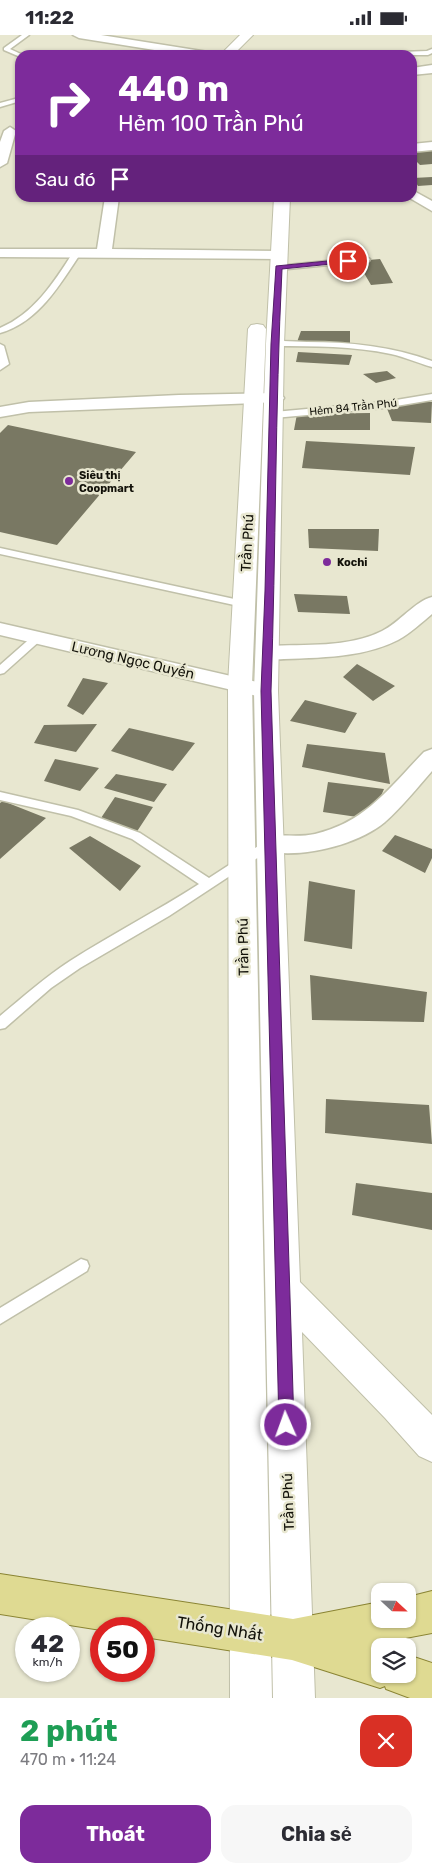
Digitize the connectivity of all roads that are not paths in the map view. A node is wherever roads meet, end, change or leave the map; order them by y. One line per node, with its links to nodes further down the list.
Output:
1 (26, 35): 9 (lane)
2 (79, 35): 5 (street)
3 (247, 35): 6 (main road)
4 (262, 35): 7 (main road)
5 (176, 50)
6 (231, 50)
7 (249, 50)
8 (432, 51): 10 (lane)
9 (15, 53)
10 (417, 53)
11 (432, 69): 12 (street)
12 (417, 72)
13 (15, 101): 14 (lane)
14 (0, 105)
15 (10, 131): 18 (street)
16 (432, 146): 17 (street)
17 (417, 148)
18 (0, 163)
19 (417, 197): 23 (street)
20 (115, 202): 26 (street)
21 (265, 202): 27 (main road, Trần Phú)
22 (281, 202): 27 (main road, Trần Phú)
23 (432, 207)
24 (0, 253): 25 (street)
25 (77, 253): 26 (street); 29 (lane)
26 (104, 253): 27 (street)
27 (273, 259): 28 (lane); 30 (main road, Trần Phú); 35 (main road, Trần Phú)
28 (366, 259)
29 (0, 331)
30 (274, 344): 32 (lane); 35 (main road, Trần Phú)
31 (0, 346): 33 (lane)
32 (432, 363)
33 (0, 367)
34 (432, 397): 35 (lane, Hẻm 84 Trần Phú)
35 (268, 404): 36 (street); 39 (main road, Trần Phú)
36 (0, 412)
37 (0, 551): 39 (lane)
38 (432, 603): 42 (street)
39 (257, 607): 42 (main road, Trần Phú); 44 (main road, Trần Phú)
40 (0, 629): 41 (street, Lương Ngọc Quyến)
41 (38, 637): 43 (lane); 44 (street, Lương Ngọc Quyến)
42 (268, 653): 44 (main road, Trần Phú)
43 (0, 671)
44 (253, 688): 47 (main road, Trần Phú); 48 (main road, Trần Phú)
45 (432, 757): 47 (street)
46 (0, 796): 49 (lane)
47 (270, 843): 48 (lane); 52 (main road, Trần Phú)
48 (242, 862): 49 (lane); 59 (main road, Trần Phú)
49 (209, 884): 50 (lane)
50 (0, 1025)
51 (82, 1266): 53 (lane)
52 (283, 1289): 54 (main road); 60 (main road, Trần Phú)
53 (0, 1317)
54 (432, 1443)
55 (0, 1594): 59 (main road, Thống Nhất)
56 (432, 1612): 57 (main road)
57 (416, 1615)
58 (371, 1624): 60 (main road, Thống Nhất)
59 (250, 1633): 60 (main road, Thống Nhất); 64 (main road, Trần Phú)
60 (292, 1639): 61 (main road, Thống Nhất); 65 (main road, Trần Phú)
61 (371, 1664)
62 (416, 1679): 63 (main road)
63 (432, 1684)
64 (251, 1698)
65 (294, 1698)

